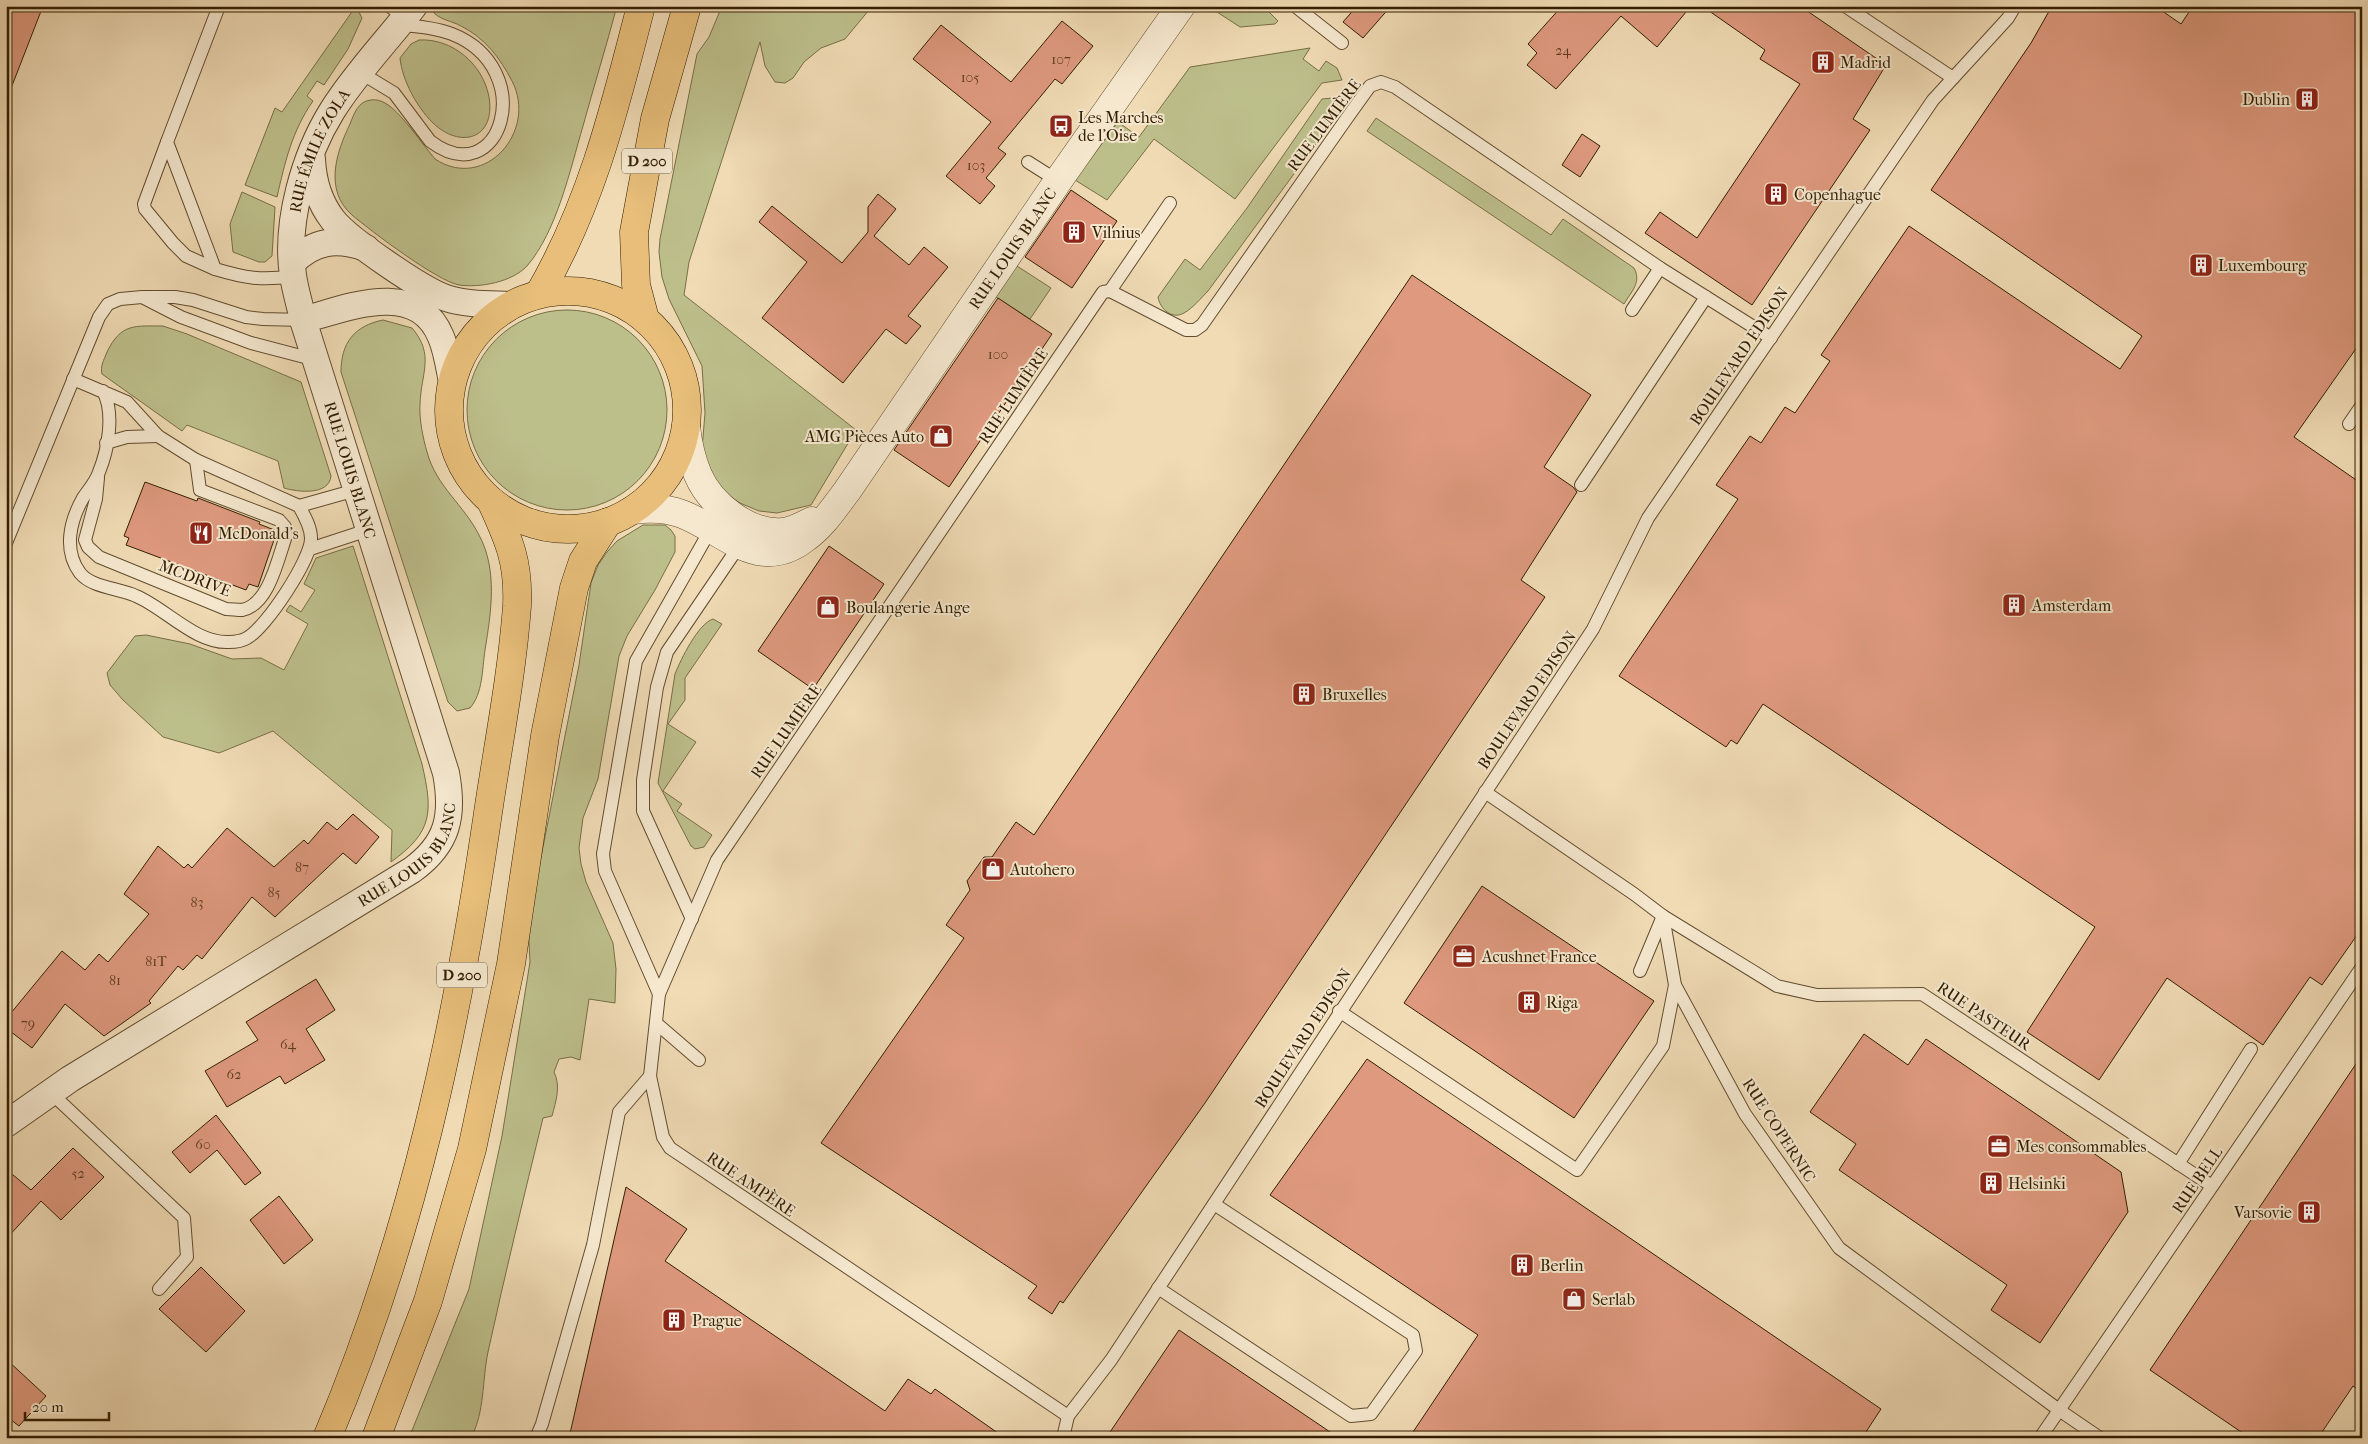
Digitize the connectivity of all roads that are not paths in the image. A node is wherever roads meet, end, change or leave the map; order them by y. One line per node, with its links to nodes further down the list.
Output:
1 (219, 6): 12 (lane)
2 (641, 6): 22 (main road, D 200)
3 (687, 6): 27 (main road, D 200)
4 (1181, 6): 15 (street, RUE LOUIS BLANC)
5 (1295, 6): 9 (lane)
6 (1845, 6): 11 (lane)
7 (2015, 6): 11 (lane, BOULEVARD EDISON)
8 (402, 14): 10 (street, RUE ÉMILE ZOLA); 10 (lane)
9 (1342, 44)
10 (361, 73): 13 (street, RUE ÉMILE ZOLA)
11 (1952, 78): 29 (lane, BOULEVARD EDISON)
12 (167, 142): 19 (lane); 19 (lane)
13 (312, 155): 17 (street); 20 (street, RUE ÉMILE ZOLA)
14 (1028, 162): 15 (lane)
15 (1058, 181): 49 (street, RUE LOUIS BLANC)
16 (1170, 203): 21 (lane)
17 (369, 250): 20 (street); 25 (street)
18 (1660, 268): 21 (lane, RUE LUMIÈRE); 24 (lane); 26 (lane)
19 (215, 269): 20 (lane)
20 (292, 270): 28 (street, RUE ÉMILE ZOLA)
21 (1110, 291): 53 (lane, RUE LUMIÈRE)
22 (540, 294): 25 (main road); 27 (main road)
23 (142, 297): 28 (lane); 30 (lane); 31 (lane)
24 (1706, 297): 29 (lane); 41 (lane)
25 (511, 305): 32 (main road)
26 (1632, 310)
27 (645, 319): 36 (main road)
28 (304, 320): 30 (street, RUE LOUIS BLANC); 32 (street)
29 (1771, 338): 52 (lane, BOULEVARD EDISON)
30 (316, 360): 42 (street, RUE LOUIS BLANC)
31 (74, 379): 33 (lane); 50 (lane)
32 (452, 382): 43 (main road)
33 (103, 391): 37 (lane); 38 (lane)
34 (2362, 405): 35 (lane)
35 (2348, 424)
36 (686, 427): 45 (main road); 49 (street, RUE LOUIS BLANC)
37 (158, 436): 38 (lane); 39 (lane)
38 (106, 442): 40 (lane)
39 (196, 460): 40 (lane, MCDRIVE); 44 (lane)
40 (99, 474): 51 (lane)
41 (1581, 485)
42 (356, 490): 44 (lane); 48 (street, RUE LOUIS BLANC)
43 (491, 501): 46 (main road); 75 (main road, D 200)
44 (299, 506): 51 (lane)
45 (633, 510): 46 (main road); 47 (street, RUE LOUIS BLANC)
46 (608, 522): 72 (main road, D 200)
47 (710, 529): 49 (street, RUE LOUIS BLANC); 59 (lane)
48 (368, 530): 51 (lane); 65 (street, RUE LOUIS BLANC)
49 (742, 534): 55 (lane)
50 (6, 544)
51 (310, 550)
52 (1485, 792): 54 (lane); 60 (lane, BOULEVARD EDISON)
53 (717, 860): 55 (lane, RUE AMPÈRE)
54 (1663, 916): 57 (lane); 58 (lane, RUE COPERNIC); 67 (lane, RUE PASTEUR)
55 (692, 919): 59 (lane, RUE AMPÈRE)
56 (2362, 967): 68 (lane, RUE BELL)
57 (1640, 971)
58 (1675, 986): 60 (lane); 73 (lane, RUE COPERNIC)
59 (660, 994): 61 (lane, RUE AMPÈRE)
60 (1339, 1011): 69 (lane, BOULEVARD EDISON)
61 (656, 1024): 63 (lane); 64 (lane, RUE AMPÈRE)
62 (2251, 1049): 67 (lane)
63 (698, 1060)
64 (650, 1076): 74 (lane, RUE AMPÈRE); 78 (lane)
65 (50, 1092): 66 (street, RUE LOUIS BLANC); 71 (lane)
66 (6, 1124)
67 (2178, 1164): 68 (lane, RUE PASTEUR)
68 (2212, 1186): 73 (lane, RUE BELL)
69 (1214, 1204): 70 (lane, BOULEVARD EDISON); 70 (lane)
70 (1158, 1288): 74 (lane, BOULEVARD EDISON)
71 (159, 1289)
72 (428, 1301): 76 (main road, D 200); 77 (main road)
73 (2059, 1410): 80 (lane, RUE BELL); 81 (lane, RUE COPERNIC)
74 (1068, 1416): 79 (lane)
75 (327, 1438)
76 (376, 1438)
77 (393, 1438)
78 (536, 1438)
79 (1063, 1438)
80 (2040, 1438)
81 (2100, 1438)

